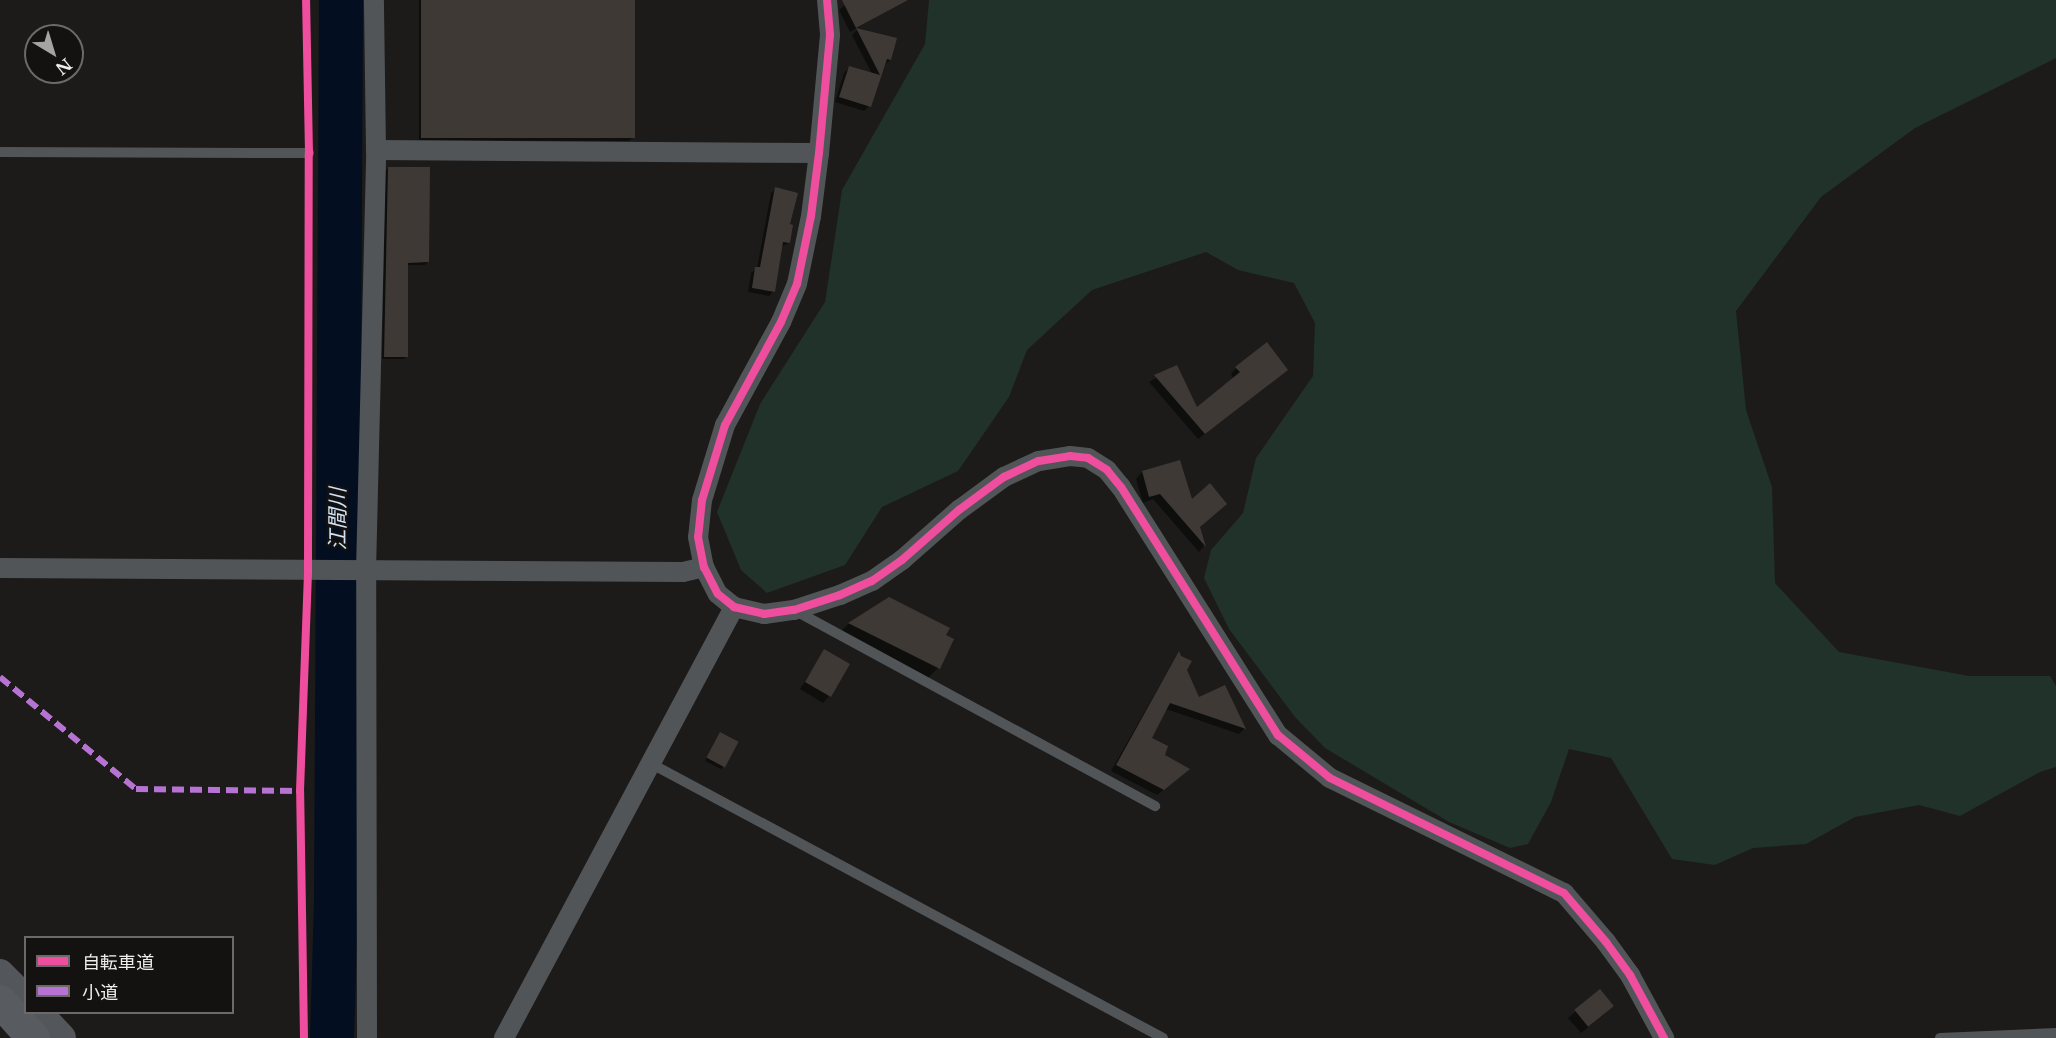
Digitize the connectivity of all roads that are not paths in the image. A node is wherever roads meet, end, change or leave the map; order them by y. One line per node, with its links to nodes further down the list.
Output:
1 (374, 0): 3 (street)
2 (827, 0): 6 (street)
3 (376, 150): 6 (street); 9 (street)
4 (0, 152): 5 (lane)
5 (309, 153)
6 (819, 153): 7 (street)
7 (704, 567): 9 (street); 10 (street)
8 (0, 568): 9 (street)
9 (362, 571): 23 (street)
10 (734, 607): 11 (street); 12 (street)
11 (794, 610): 13 (lane); 26 (street)
12 (650, 763): 24 (street); 25 (lane)
13 (1155, 806)
14 (0, 973): 15 (main road)
15 (24, 997)
16 (0, 1001): 21 (highway)
17 (40, 1014): 22 (main road)
18 (0, 1025): 20 (highway)
19 (2056, 1033): 27 (lane)
20 (12, 1038)
21 (33, 1038)
22 (62, 1038)
23 (367, 1038)
24 (504, 1038)
25 (1163, 1038)
26 (1664, 1038)
27 (1940, 1038)

